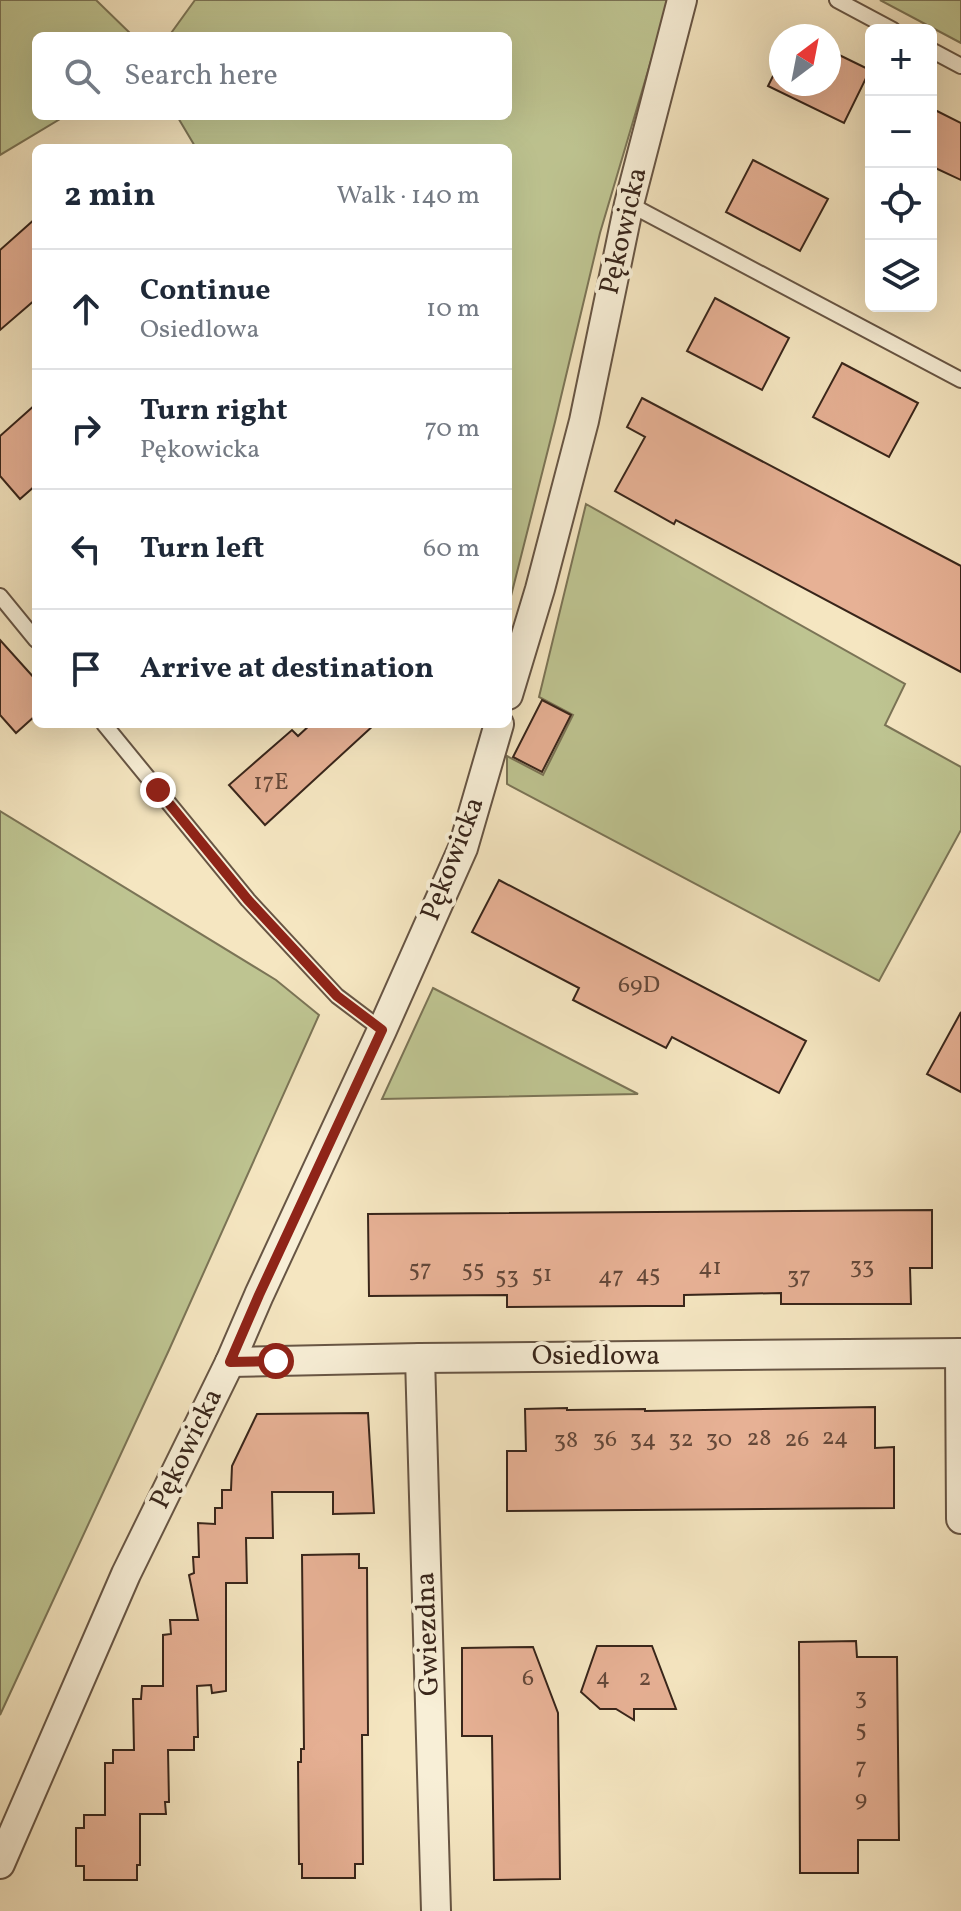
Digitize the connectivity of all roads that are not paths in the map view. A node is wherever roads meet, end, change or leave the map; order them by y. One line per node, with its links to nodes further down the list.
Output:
1 (682, 0): 6 (street, Pękowicka)
2 (837, 0): 3 (lane)
3 (882, 24)
4 (937, 53): 5 (lane)
5 (961, 66)
6 (629, 204): 7 (lane); 10 (street, Pękowicka)
7 (961, 380)
8 (0, 596): 9 (lane)
9 (32, 635)
10 (512, 682)
11 (107, 728): 13 (lane)
12 (498, 728): 13 (street, Pękowicka)
13 (382, 1030): 16 (street, Pękowicka)
14 (961, 1353): 15 (street, Osiedlowa); 17 (street)
15 (420, 1358): 16 (street, Osiedlowa); 19 (street, Gwiezdna)
16 (230, 1362): 18 (street, Pękowicka)
17 (961, 1519)
18 (0, 1864)
19 (436, 1911)

